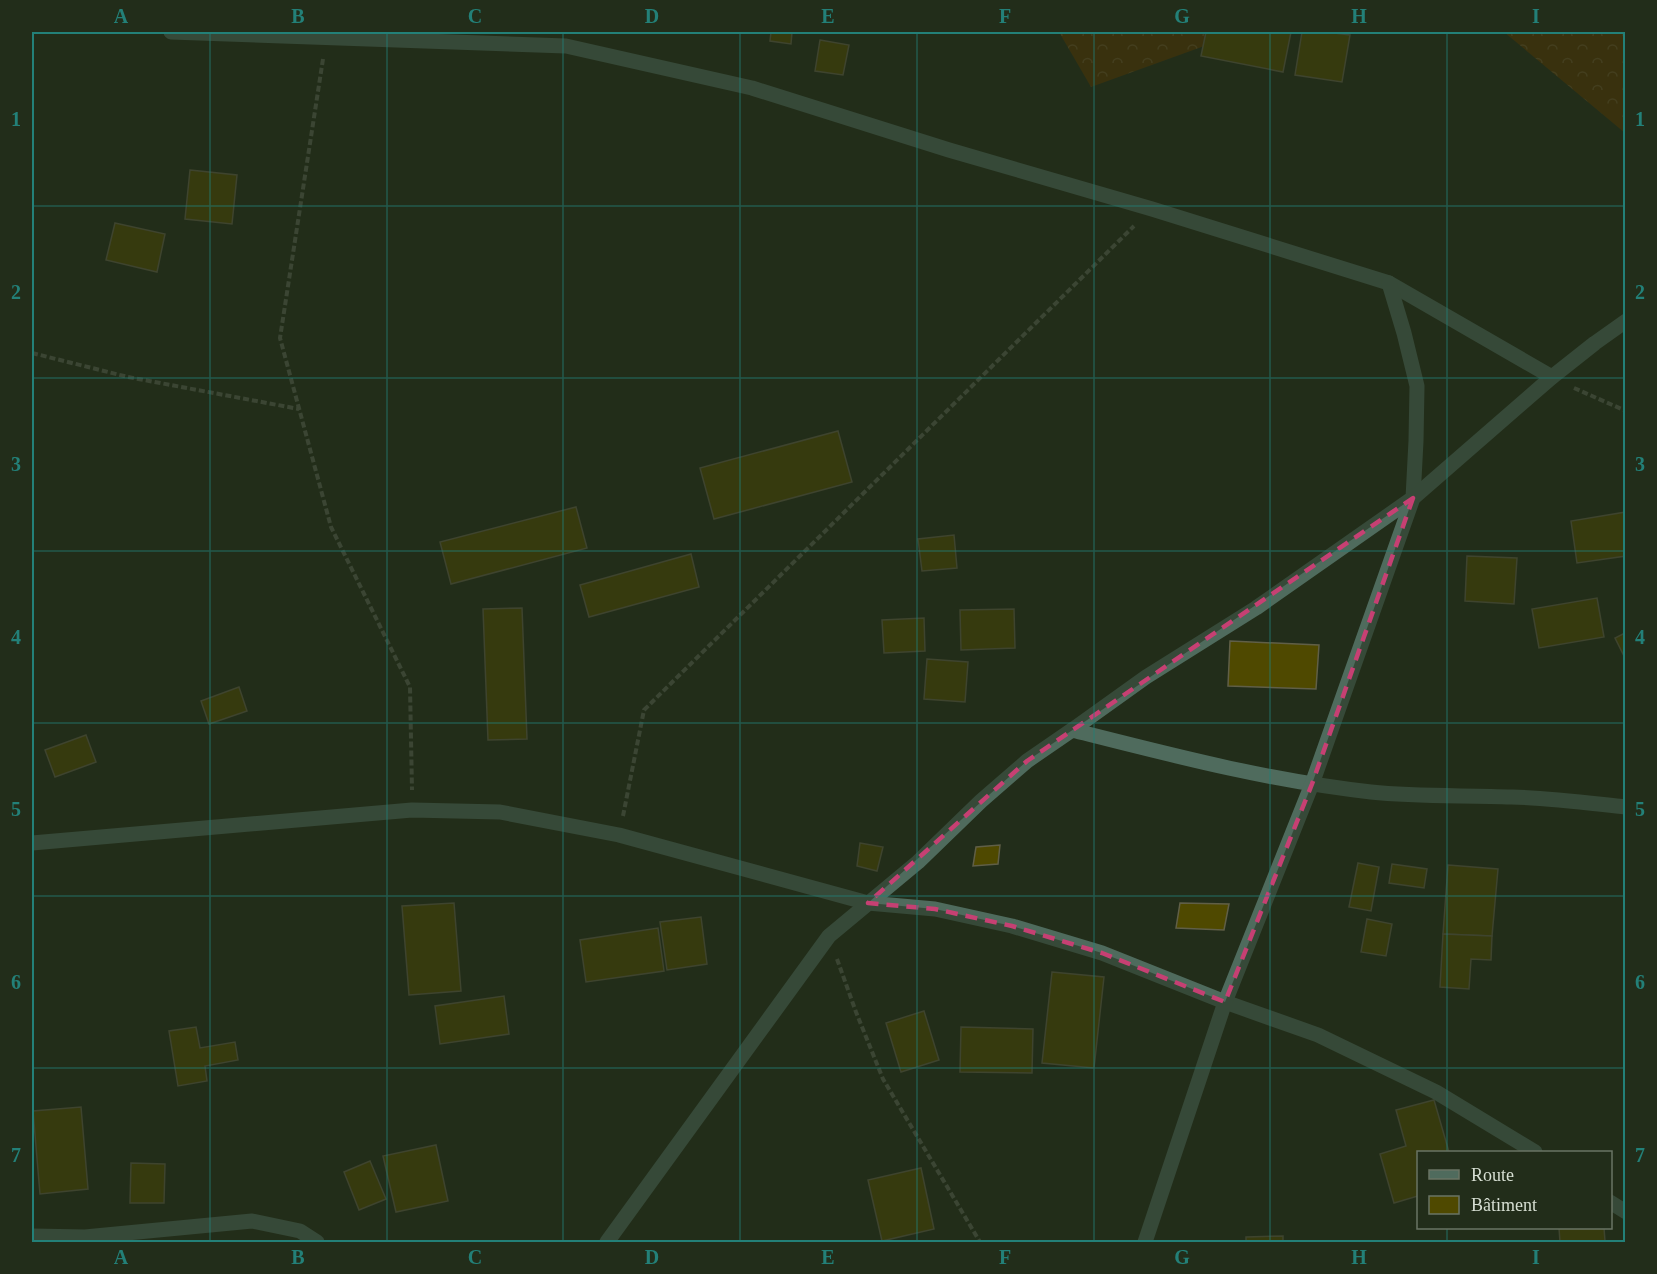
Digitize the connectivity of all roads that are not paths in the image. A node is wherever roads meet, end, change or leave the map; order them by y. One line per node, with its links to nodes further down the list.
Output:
1 (171, 32): 2 (street)
2 (326, 34): 3 (street)
3 (567, 39): 4 (street)
4 (1389, 283): 6 (street); 7 (street)
5 (1626, 321): 6 (street)
6 (1552, 378): 7 (street)
7 (1413, 498): 8 (street); 9 (street)
8 (1072, 730): 9 (street); 12 (street)
9 (1312, 784): 10 (street); 13 (street)
10 (1626, 807)
11 (32, 843): 12 (street)
12 (868, 903): 13 (street); 19 (street)
13 (1225, 1002): 14 (street); 20 (street)
14 (1533, 1151)
15 (1612, 1203): 16 (street)
16 (1626, 1212)
17 (32, 1236): 18 (street)
18 (317, 1242)
19 (607, 1242)
20 (1145, 1242)

